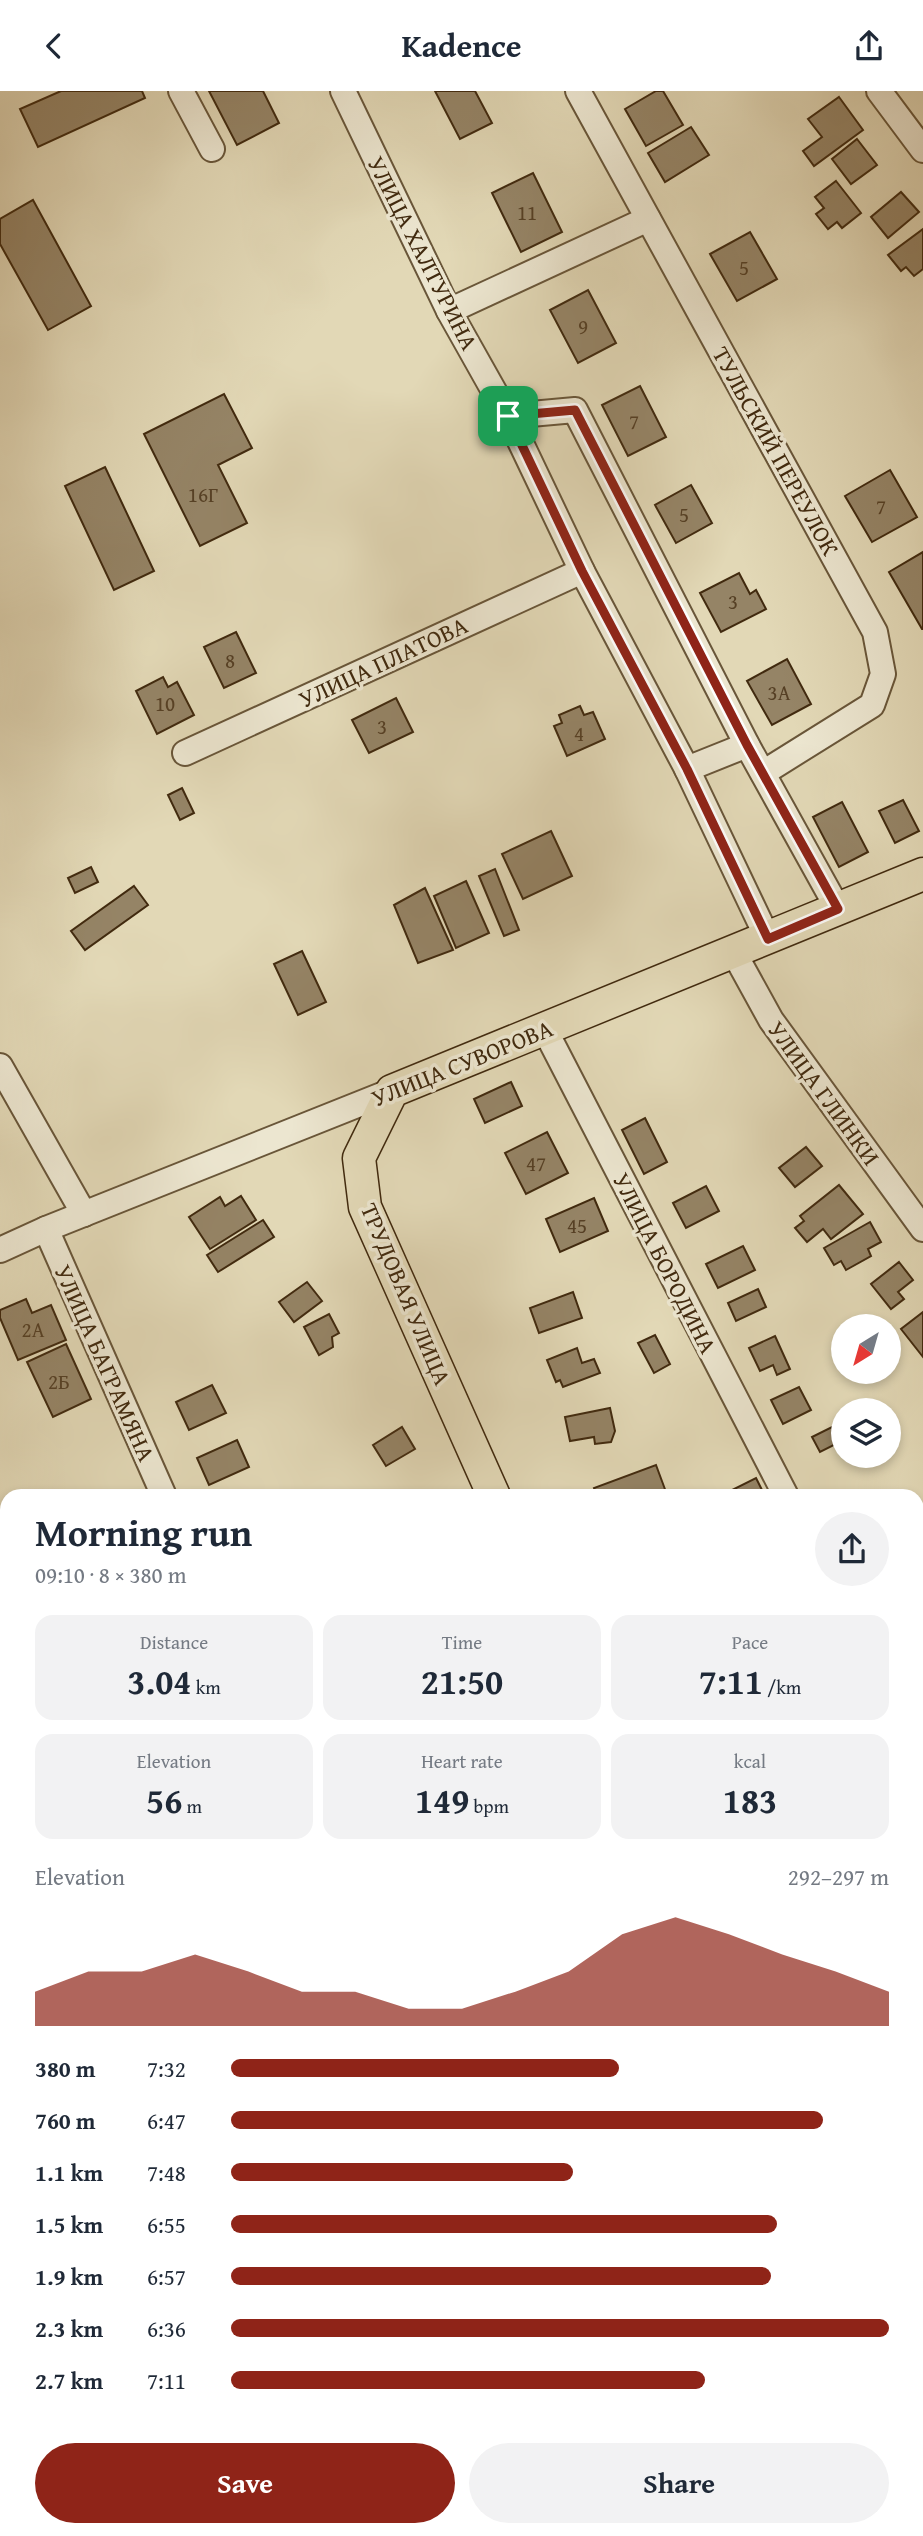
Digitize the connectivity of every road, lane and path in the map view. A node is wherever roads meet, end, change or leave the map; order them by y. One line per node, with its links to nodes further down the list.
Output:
1 (181, 91): 5 (street)
2 (343, 91): 8 (street, УЛИЦА ХАЛТУРИНА)
3 (578, 91): 7 (street, ТУЛЬСКИЙ ПЕРЕУЛОК)
4 (879, 91): 6 (street)
5 (212, 149)
6 (923, 150)
7 (648, 219): 8 (street); 14 (street, ТУЛЬСКИЙ ПЕРЕУЛОК)
8 (449, 311): 9 (street, УЛИЦА ХАЛТУРИНА)
9 (508, 416): 10 (street, УЛИЦА ХАЛТУРИНА); 11 (street)
10 (582, 571): 12 (street, УЛИЦА ПЛАТОВА); 13 (street, УЛИЦА ХАЛТУРИНА)
11 (747, 745): 13 (street); 14 (street)
12 (185, 753)
13 (687, 769): 17 (street, УЛИЦА ХАЛТУРИНА)
14 (763, 773): 16 (street)
15 (923, 874): 16 (main road, УЛИЦА СУВОРОВА)
16 (838, 909): 17 (main road, УЛИЦА СУВОРОВА)
17 (768, 939): 18 (main road, УЛИЦА СУВОРОВА)
18 (733, 951): 19 (main road, УЛИЦА СУВОРОВА); 24 (street, УЛИЦА ГЛИНКИ)
19 (545, 1030): 21 (main road, УЛИЦА СУВОРОВА); 28 (street, УЛИЦА БОРОДИНА)
20 (0, 1066): 22 (street)
21 (392, 1091): 22 (street, УЛИЦА СУВОРОВА); 27 (main road, ТРУДОВАЯ УЛИЦА)
22 (84, 1214): 23 (street, УЛИЦА СУВОРОВА)
23 (46, 1229): 25 (street, УЛИЦА СУВОРОВА); 26 (street, УЛИЦА БАГРАМЯНА)
24 (923, 1229)
25 (0, 1250)
26 (161, 1489)
27 (491, 1489)
28 (782, 1489)

